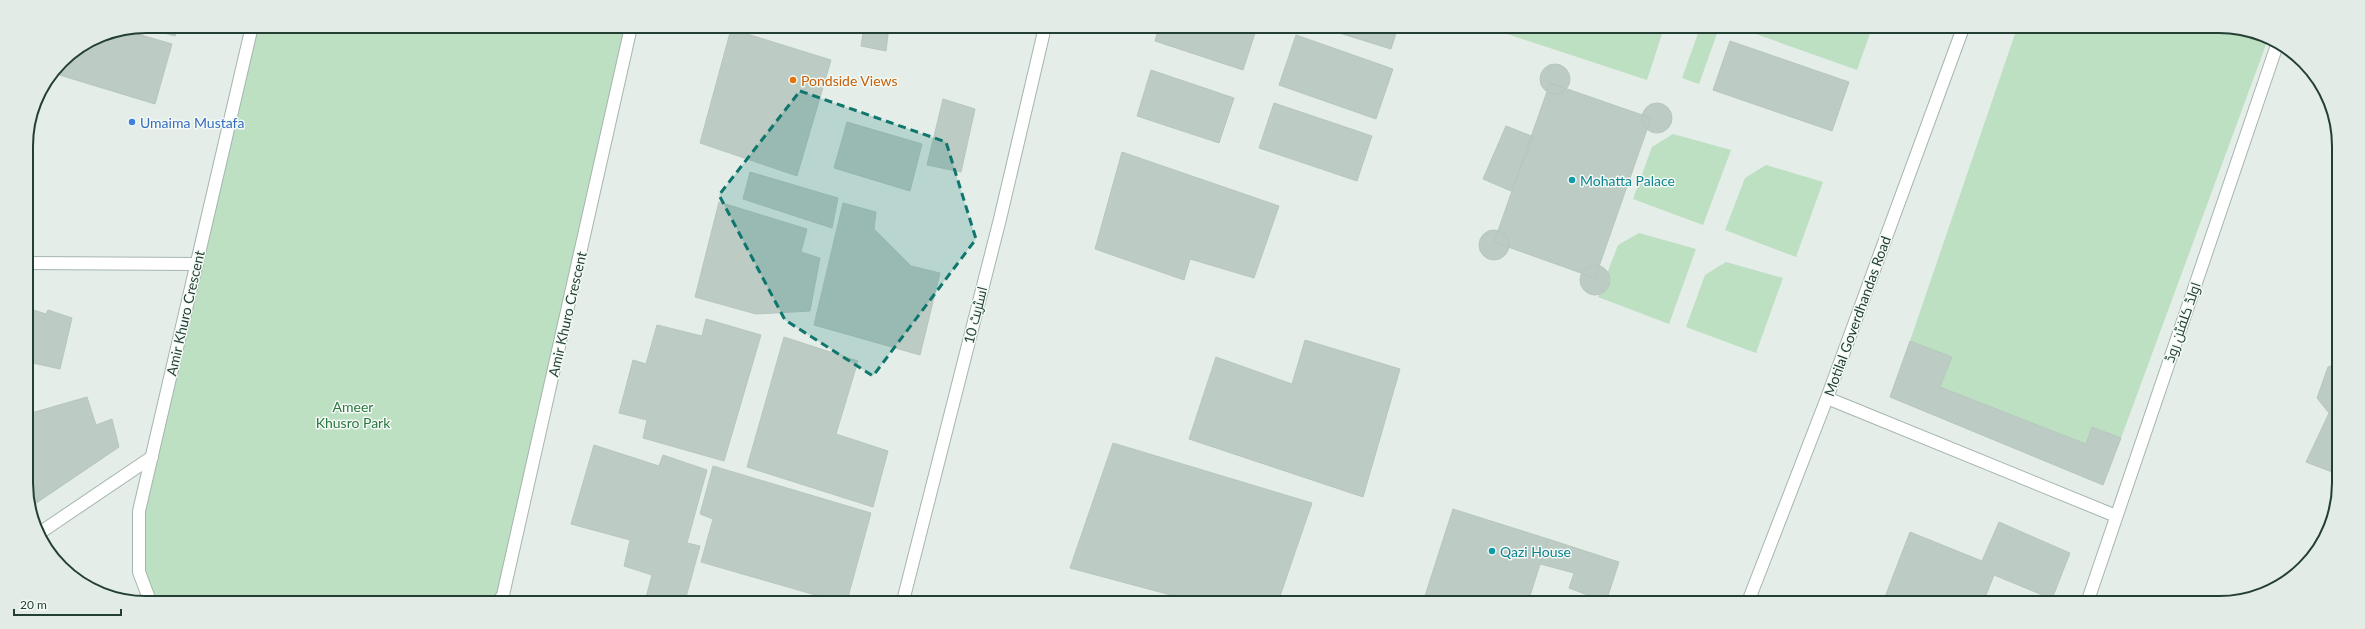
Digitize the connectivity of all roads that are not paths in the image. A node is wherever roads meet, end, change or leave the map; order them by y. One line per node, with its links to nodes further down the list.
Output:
1 (250, 33): 7 (street, Amir Khuro Crescent)
2 (629, 33): 13 (street, Amir Khuro Crescent)
3 (1044, 33): 14 (street, اسٹریٹ 10)
4 (1961, 33): 8 (street, Motilal Goverdhandas Road)
5 (2276, 48): 10 (street, اولڈ کلفٹن روڈ)
6 (33, 263): 7 (street)
7 (197, 264): 9 (street, Amir Khuro Crescent)
8 (1827, 398): 10 (street); 15 (street, Motilal Goverdhandas Road)
9 (152, 457): 11 (street); 12 (street, Amir Khuro Crescent)
10 (2116, 516): 16 (street, اولڈ کلفٹن روڈ)
11 (44, 530)
12 (148, 596)
13 (502, 596)
14 (904, 596)
15 (1750, 596)
16 (2089, 596)

